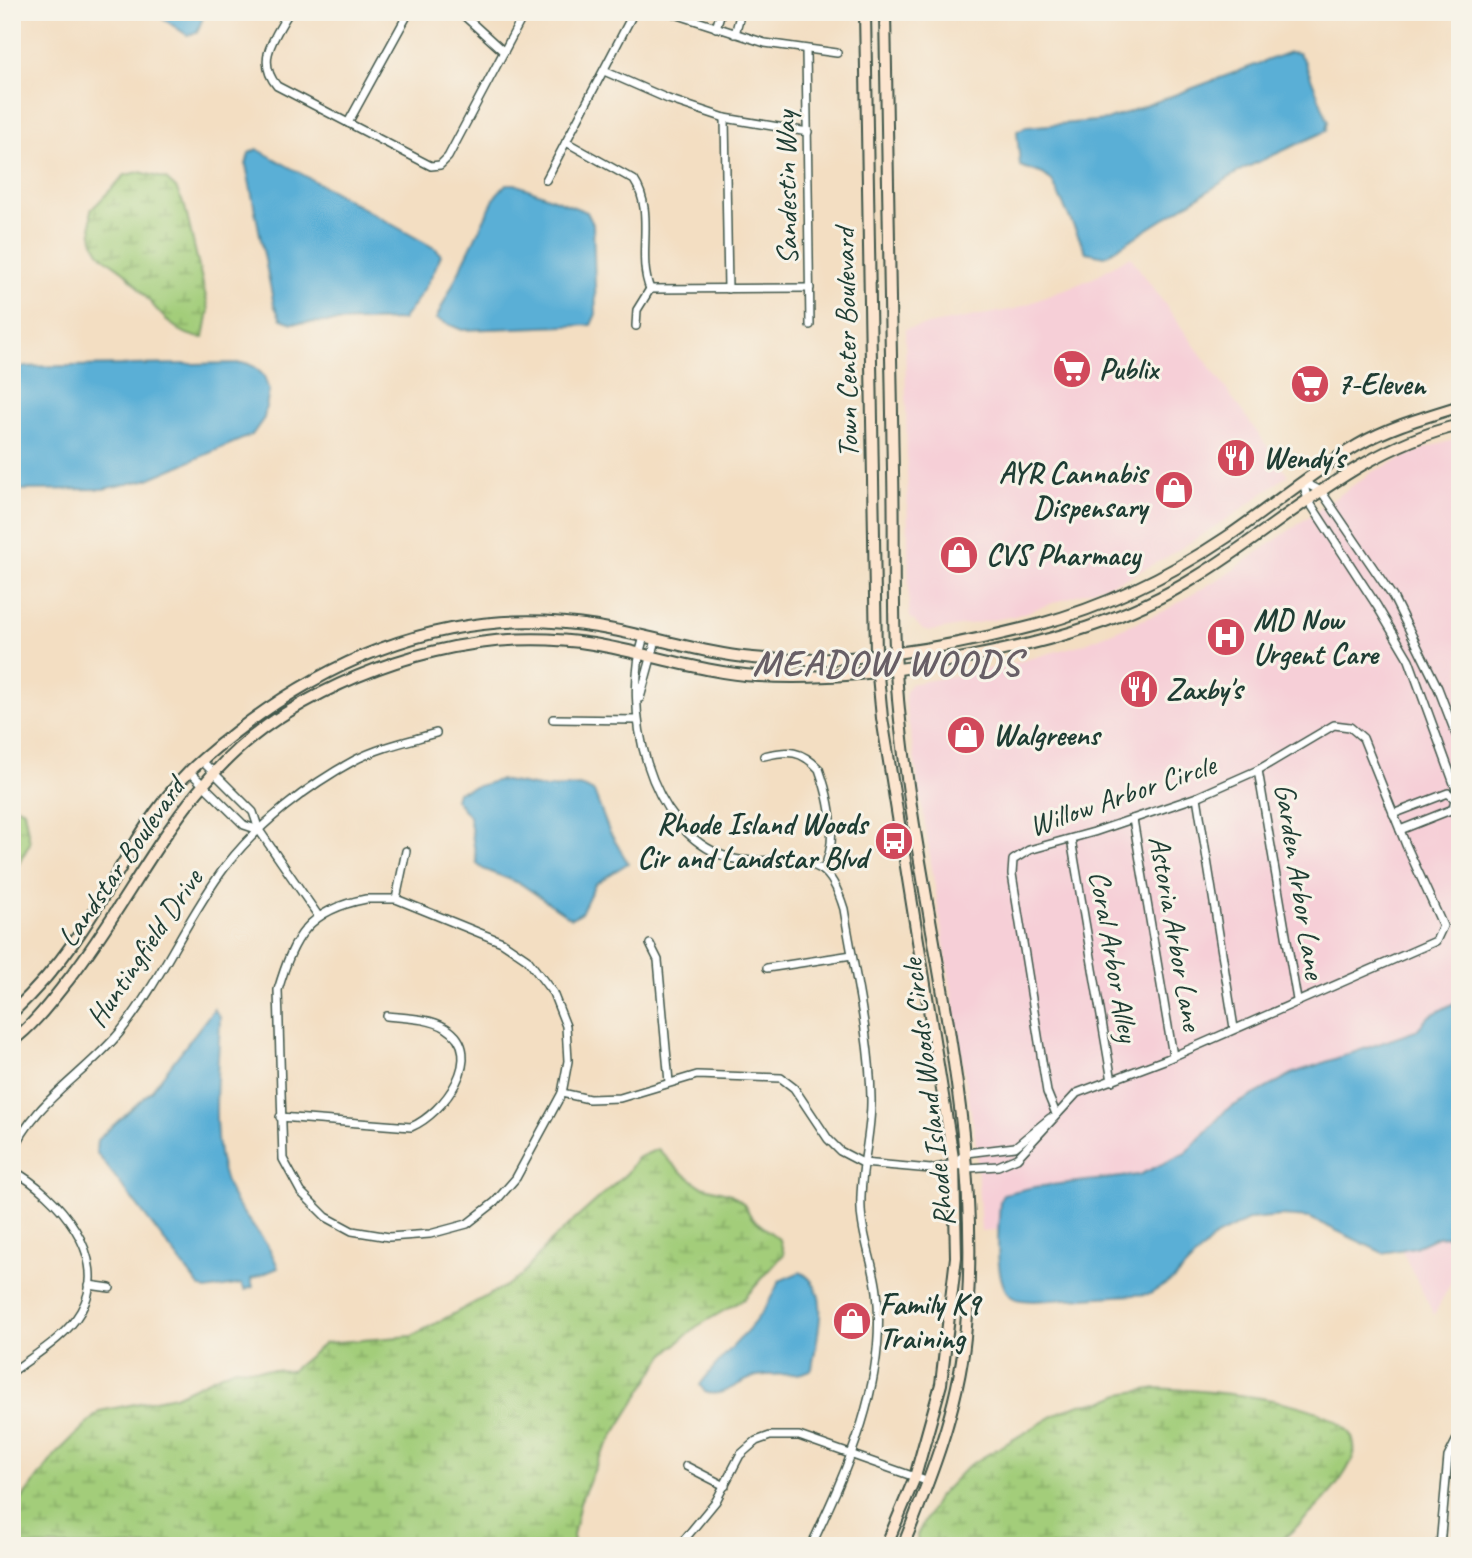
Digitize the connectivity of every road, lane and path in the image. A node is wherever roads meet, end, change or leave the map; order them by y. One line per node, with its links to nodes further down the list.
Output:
1 (289, 12): 18 (street)
2 (409, 12): 18 (street)
3 (460, 12): 14 (street)
4 (525, 12): 14 (street)
5 (634, 12): 16 (street)
6 (669, 12): 11 (street)
7 (721, 12): 11 (street)
8 (741, 12): 12 (street)
9 (865, 12): 28 (main road, Town Center Boulevard)
10 (885, 12): 27 (main road, Town Center Boulevard)
11 (716, 28): 12 (street)
12 (735, 34): 13 (street)
13 (807, 50): 15 (street); 19 (street, Sandestin Way)
14 (504, 52): 18 (street)
15 (837, 53)
16 (604, 71): 17 (street); 20 (street)
17 (725, 118): 19 (street); 24 (street)
18 (348, 123)
19 (807, 132): 22 (street, Sandestin Way)
20 (566, 142): 21 (street); 23 (street)
21 (546, 180)
22 (810, 288): 24 (street); 25 (street, Sandestin Way)
23 (650, 289): 24 (street); 26 (street)
24 (728, 289)
25 (810, 325)
26 (636, 326)
27 (891, 362): 28 (main road); 36 (main road, Town Center Boulevard)
28 (872, 363): 38 (main road, Town Center Boulevard)
29 (1460, 406): 31 (main road, Landstar Boulevard)
30 (1460, 425): 32 (main road, Landstar Boulevard)
31 (1303, 482): 32 (street); 33 (street); 36 (main road, Landstar Boulevard)
32 (1321, 492): 33 (main road, Landstar Boulevard); 45 (street)
33 (1308, 500): 40 (main road, Landstar Boulevard); 53 (street)
34 (644, 636): 35 (main road, Landstar Boulevard); 37 (street); 47 (main road, Landstar Boulevard)
35 (656, 640): 38 (main road, Landstar Boulevard); 39 (street)
36 (897, 651): 38 (main road, Landstar Boulevard); 40 (main road, Town Center Boulevard)
37 (639, 652): 39 (main road, Landstar Boulevard); 43 (street); 50 (main road, Landstar Boulevard)
38 (876, 654): 41 (main road, Town Center Boulevard)
39 (652, 656): 41 (main road, Landstar Boulevard); 43 (street)
40 (897, 669): 41 (main road, Landstar Boulevard); 79 (main road, Rhode Island Woods Circle)
41 (878, 673): 82 (main road, Rhode Island Woods Circle)
42 (552, 719): 43 (street)
43 (637, 720): 62 (street)
44 (436, 733): 58 (street, Huntingfield Drive)
45 (1460, 746)
46 (764, 756): 62 (street)
47 (201, 760): 49 (main road, Landstar Boulevard); 50 (street)
48 (1258, 770): 52 (street, Willow Arbor Circle); 55 (street, Willow Arbor Circle); 68 (street, Garden Arbor Lane)
49 (190, 772): 51 (street); 69 (main road, Landstar Boulevard)
50 (215, 773): 51 (main road, Landstar Boulevard); 58 (street)
51 (204, 784): 58 (street); 72 (main road, Landstar Boulevard)
52 (1197, 797): 56 (street, Willow Arbor Circle); 71 (street)
53 (1458, 799): 54 (street); 57 (street)
54 (1421, 804): 55 (street); 57 (street)
55 (1393, 814): 59 (street, Willow Arbor Circle)
56 (1133, 818): 60 (street, Willow Arbor Circle); 73 (street, Astoria Arbor Lane)
57 (1428, 820): 59 (street)
58 (259, 830): 64 (street); 80 (street, Huntingfield Drive)
59 (1400, 830): 68 (street)
60 (1071, 839): 74 (street, Coral Arbor Alley); 77 (street, Willow Arbor Circle)
61 (406, 851): 63 (street)
62 (823, 870): 66 (street)
63 (396, 899): 64 (street); 76 (street)
64 (317, 914): 78 (street)
65 (650, 944): 75 (street)
66 (852, 955): 67 (street); 81 (street)
67 (767, 968)
68 (1297, 1000): 71 (street)
69 (12, 1013)
70 (387, 1016): 78 (street)
71 (1234, 1028): 73 (street)
72 (12, 1041)
73 (1173, 1056): 74 (street)
74 (1112, 1081): 77 (street)
75 (669, 1082): 76 (street); 81 (street)
76 (562, 1093): 78 (street)
77 (1056, 1114): 79 (street); 83 (street)
78 (280, 1117)
79 (966, 1153): 82 (street); 83 (main road, Rhode Island Woods Circle)
80 (12, 1155)
81 (863, 1163): 82 (street); 91 (street)
82 (954, 1164): 83 (street); 87 (main road, Rhode Island Woods Circle)
83 (968, 1168): 88 (main road, Rhode Island Woods Circle)
84 (12, 1170): 85 (street)
85 (89, 1285): 86 (street); 89 (street)
86 (110, 1288)
87 (949, 1337): 88 (street); 93 (main road, Rhode Island Woods Circle)
88 (965, 1340): 94 (main road, Rhode Island Woods Circle)
89 (12, 1372)
90 (1460, 1433): 100 (street)
91 (850, 1454): 93 (street); 95 (street); 97 (street)
92 (686, 1466): 95 (street)
93 (915, 1477): 94 (street); 98 (main road, Rhode Island Woods Circle)
94 (929, 1482): 99 (main road, Rhode Island Woods Circle)
95 (725, 1486): 96 (street)
96 (678, 1546)
97 (811, 1546)
98 (886, 1546)
99 (903, 1546)
100 (1440, 1546)

